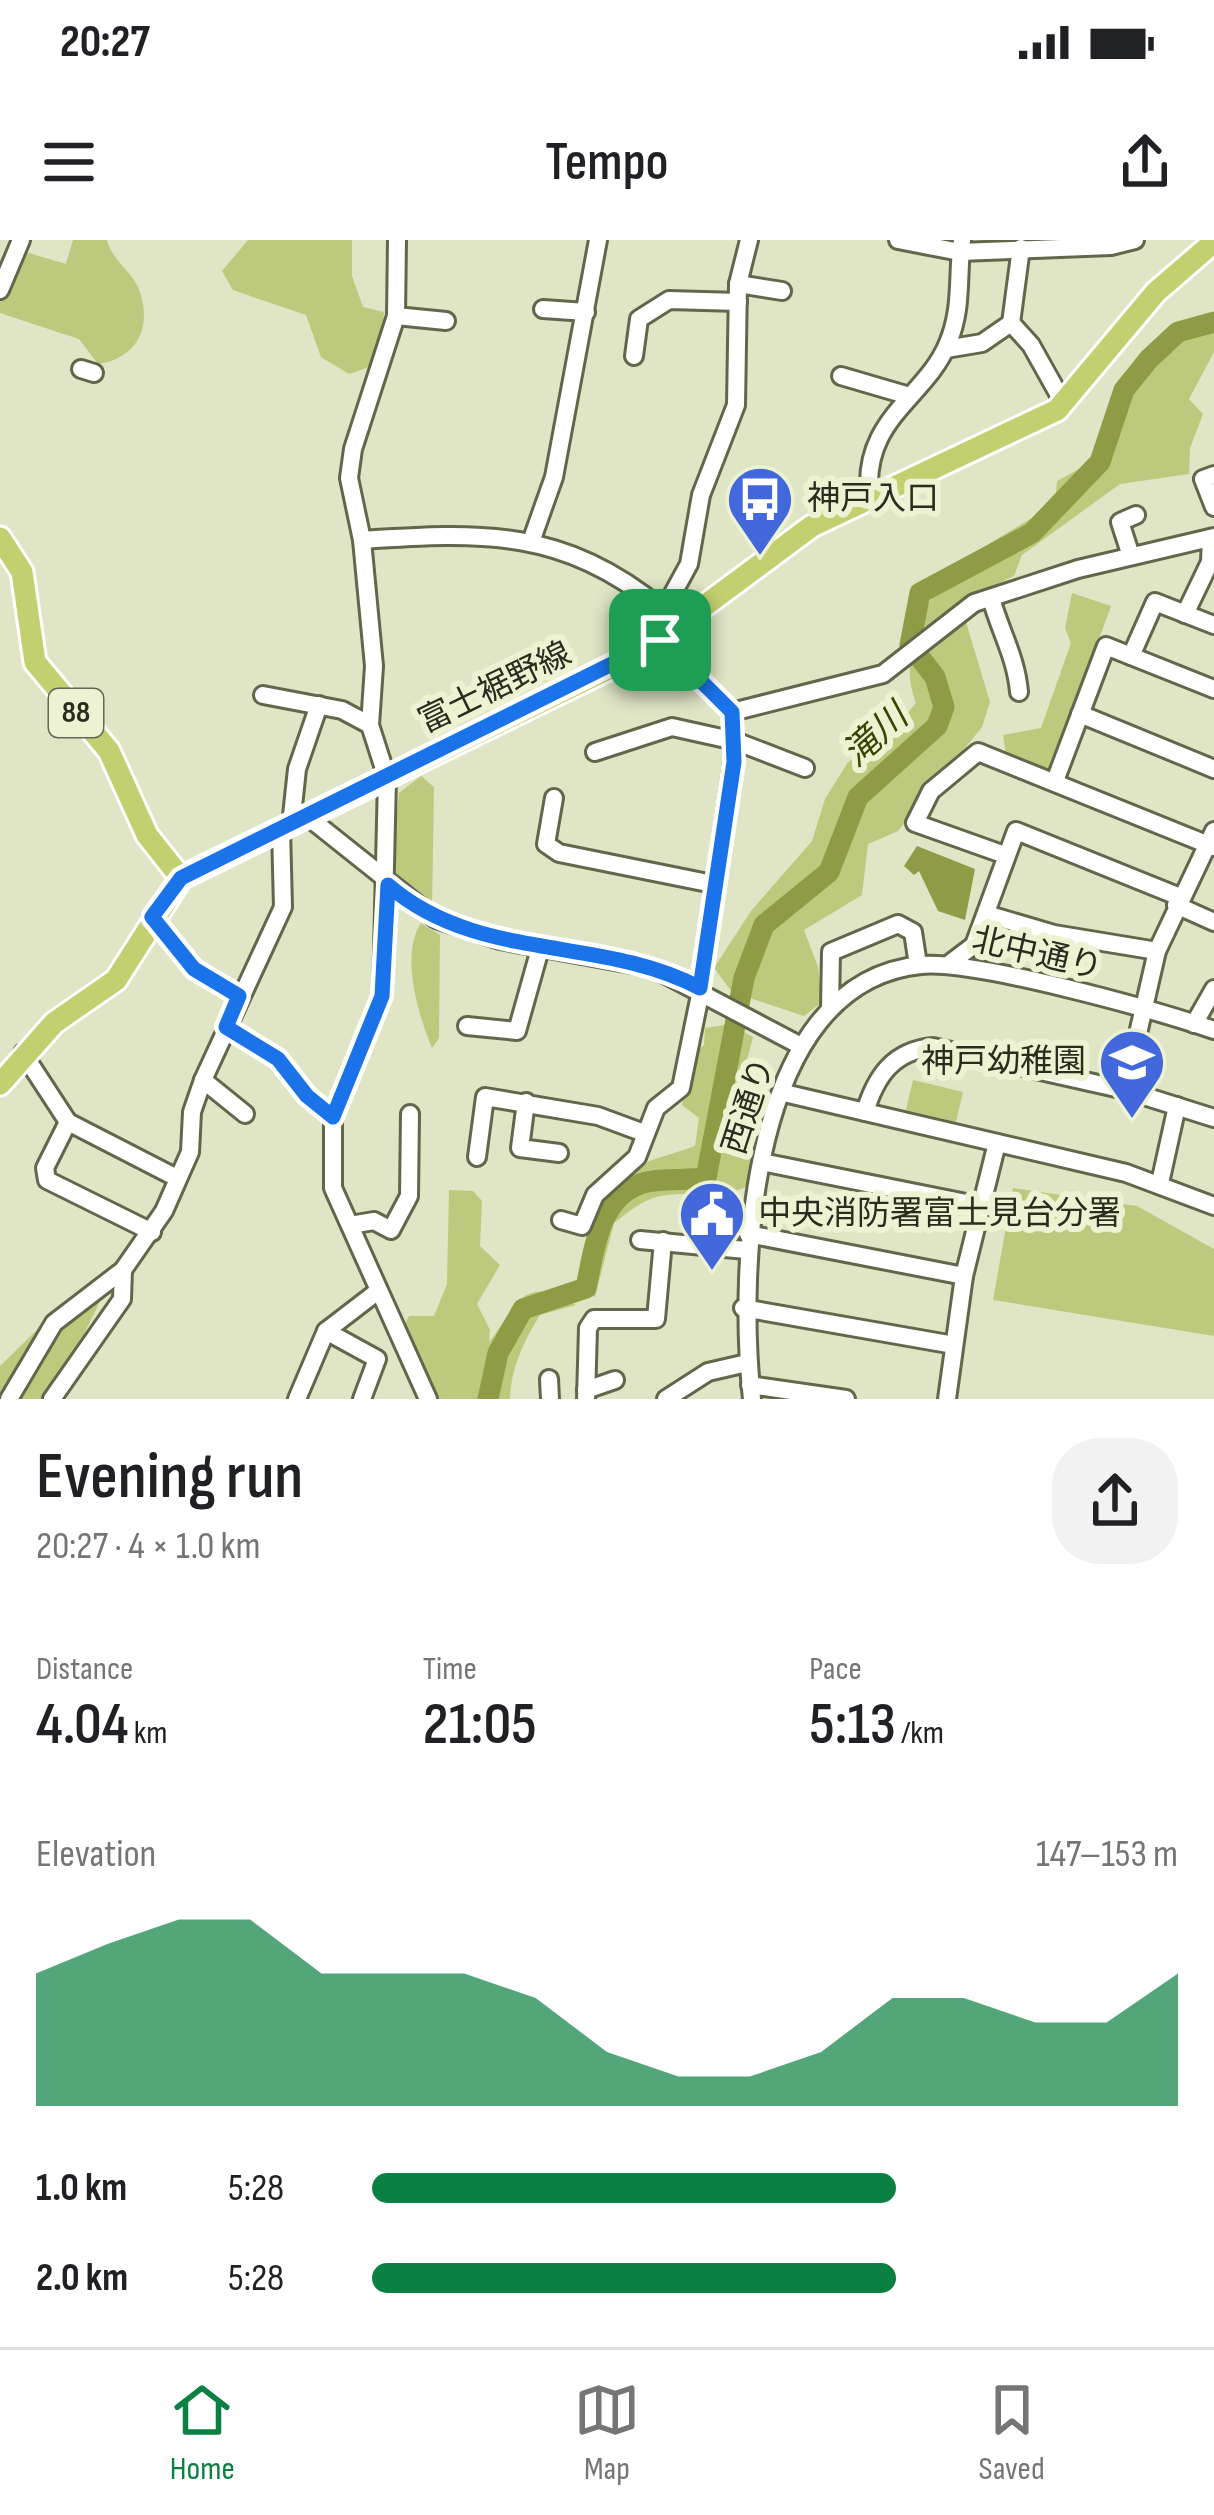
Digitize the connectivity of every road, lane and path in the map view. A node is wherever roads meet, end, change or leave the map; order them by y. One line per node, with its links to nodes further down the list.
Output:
1 (22, 240): 11 (street)
2 (598, 240): 15 (street)
3 (749, 240): 13 (street)
4 (898, 240): 8 (street)
5 (1135, 240): 7 (street)
6 (1214, 242): 23 (main road, 富士裾野線)
7 (1111, 243): 10 (street)
8 (961, 246): 10 (street); 19 (street)
9 (403, 248): 16 (street)
10 (1021, 248): 18 (street)
11 (0, 290)
12 (782, 291): 13 (street)
13 (738, 293): 20 (street); 34 (street)
14 (543, 309): 15 (street)
15 (586, 312): 30 (street)
16 (396, 316): 17 (street); 31 (street)
17 (446, 321)
18 (1011, 323): 19 (street); 23 (street)
19 (946, 349): 22 (street)
20 (634, 356)
21 (842, 376): 22 (street)
22 (906, 395): 25 (street)
23 (1064, 404): 25 (main road, 富士裾野線)
24 (1214, 475): 26 (street)
25 (870, 499): 37 (main road, 富士裾野線)
26 (1214, 507)
27 (1136, 515): 32 (street)
28 (1213, 537): 32 (street); 35 (street)
29 (0, 538): 56 (main road, 88)
30 (532, 539): 31 (street); 34 (street)
31 (362, 540): 45 (street)
32 (1131, 556): 33 (street)
33 (991, 598): 40 (street); 43 (street)
34 (662, 610): 37 (street)
35 (1185, 614): 36 (street); 38 (street)
36 (1214, 625)
37 (650, 646): 43 (street); 50 (main road, 富士裾野線)
38 (1131, 656): 39 (street); 44 (street)
39 (1214, 689)
40 (1019, 692)
41 (263, 694): 42 (street)
42 (319, 705): 45 (street); 53 (street)
43 (732, 712): 46 (street)
44 (1080, 714): 49 (street); 51 (street)
45 (370, 725): 50 (street)
46 (735, 741): 47 (street); 48 (street); 57 (street)
47 (595, 752)
48 (805, 768)
49 (1214, 769)
50 (387, 778): 53 (main road, 富士裾野線); 58 (street)
51 (1055, 781): 54 (street); 55 (street)
52 (554, 798): 57 (street)
53 (293, 823): 56 (main road, 富士裾野線); 58 (street); 69 (street)
54 (1212, 840): 59 (street)
55 (1005, 855): 59 (street); 60 (street)
56 (181, 878): 61 (main road, 富士裾野線)
57 (712, 884): 68 (street)
58 (388, 885): 63 (street); 87 (street)
59 (1178, 901): 62 (street); 64 (street)
60 (986, 914): 64 (street); 65 (street)
61 (152, 917): 69 (street); 77 (main road, 富士裾野線)
62 (1214, 922)
63 (540, 949): 68 (street); 73 (street)
64 (1157, 950): 71 (street)
65 (949, 964): 66 (street, 北中通り); 71 (street, 北中通り)
66 (918, 965): 70 (street, 北中通り); 70 (street)
67 (1214, 989): 72 (street)
68 (703, 991): 76 (street); 90 (street)
69 (239, 996): 74 (street)
70 (830, 1008): 76 (street, 北中通り)
71 (1144, 1011): 72 (street, 北中通り); 80 (street)
72 (1194, 1024): 75 (street, 北中通り)
73 (466, 1026)
74 (226, 1027): 78 (street); 87 (street)
75 (1214, 1030)
76 (801, 1046): 81 (street, 西通り)
77 (23, 1053): 79 (main road, 富士裾野線); 89 (street)
78 (203, 1080): 85 (street); 95 (street)
79 (0, 1084)
80 (1125, 1090): 83 (street); 84 (street)
81 (784, 1093): 84 (street); 94 (street, 西通り)
82 (526, 1102): 90 (street); 92 (street); 93 (street)
83 (1177, 1106): 88 (street); 96 (street)
84 (865, 1112): 91 (street)
85 (245, 1114)
86 (410, 1114): 100 (street)
87 (333, 1117): 100 (street)
88 (1214, 1118)
89 (68, 1122): 95 (street); 101 (street)
90 (644, 1133): 99 (street)
91 (997, 1143): 96 (street); 97 (street)
92 (559, 1154)
93 (476, 1157)
94 (762, 1162): 97 (street); 104 (street, 西通り)
95 (175, 1178): 101 (street)
96 (1160, 1183): 98 (street)
97 (981, 1206): 106 (street)
98 (1214, 1206)
99 (561, 1220)
100 (350, 1225): 107 (street)
101 (152, 1232): 105 (street)
102 (640, 1240): 103 (street)
103 (662, 1241): 104 (street); 115 (street)
104 (747, 1242): 106 (street); 108 (street, 西通り)
105 (123, 1270): 116 (street); 117 (street)
106 (964, 1276): 110 (street)
107 (378, 1292): 109 (street); 120 (street)
108 (743, 1308): 110 (street); 111 (street, 西通り)
109 (326, 1331): 118 (street); 119 (street)
110 (955, 1345): 124 (street)
111 (747, 1363): 114 (street, 西通り); 122 (street)
112 (549, 1379): 121 (street)
113 (615, 1379): 115 (street)
114 (751, 1392): 123 (street)
115 (586, 1395)
116 (9, 1399)
117 (52, 1399)
118 (297, 1399)
119 (362, 1399)
120 (428, 1399)
121 (550, 1399)
122 (666, 1399)
123 (847, 1399)
124 (947, 1399)

